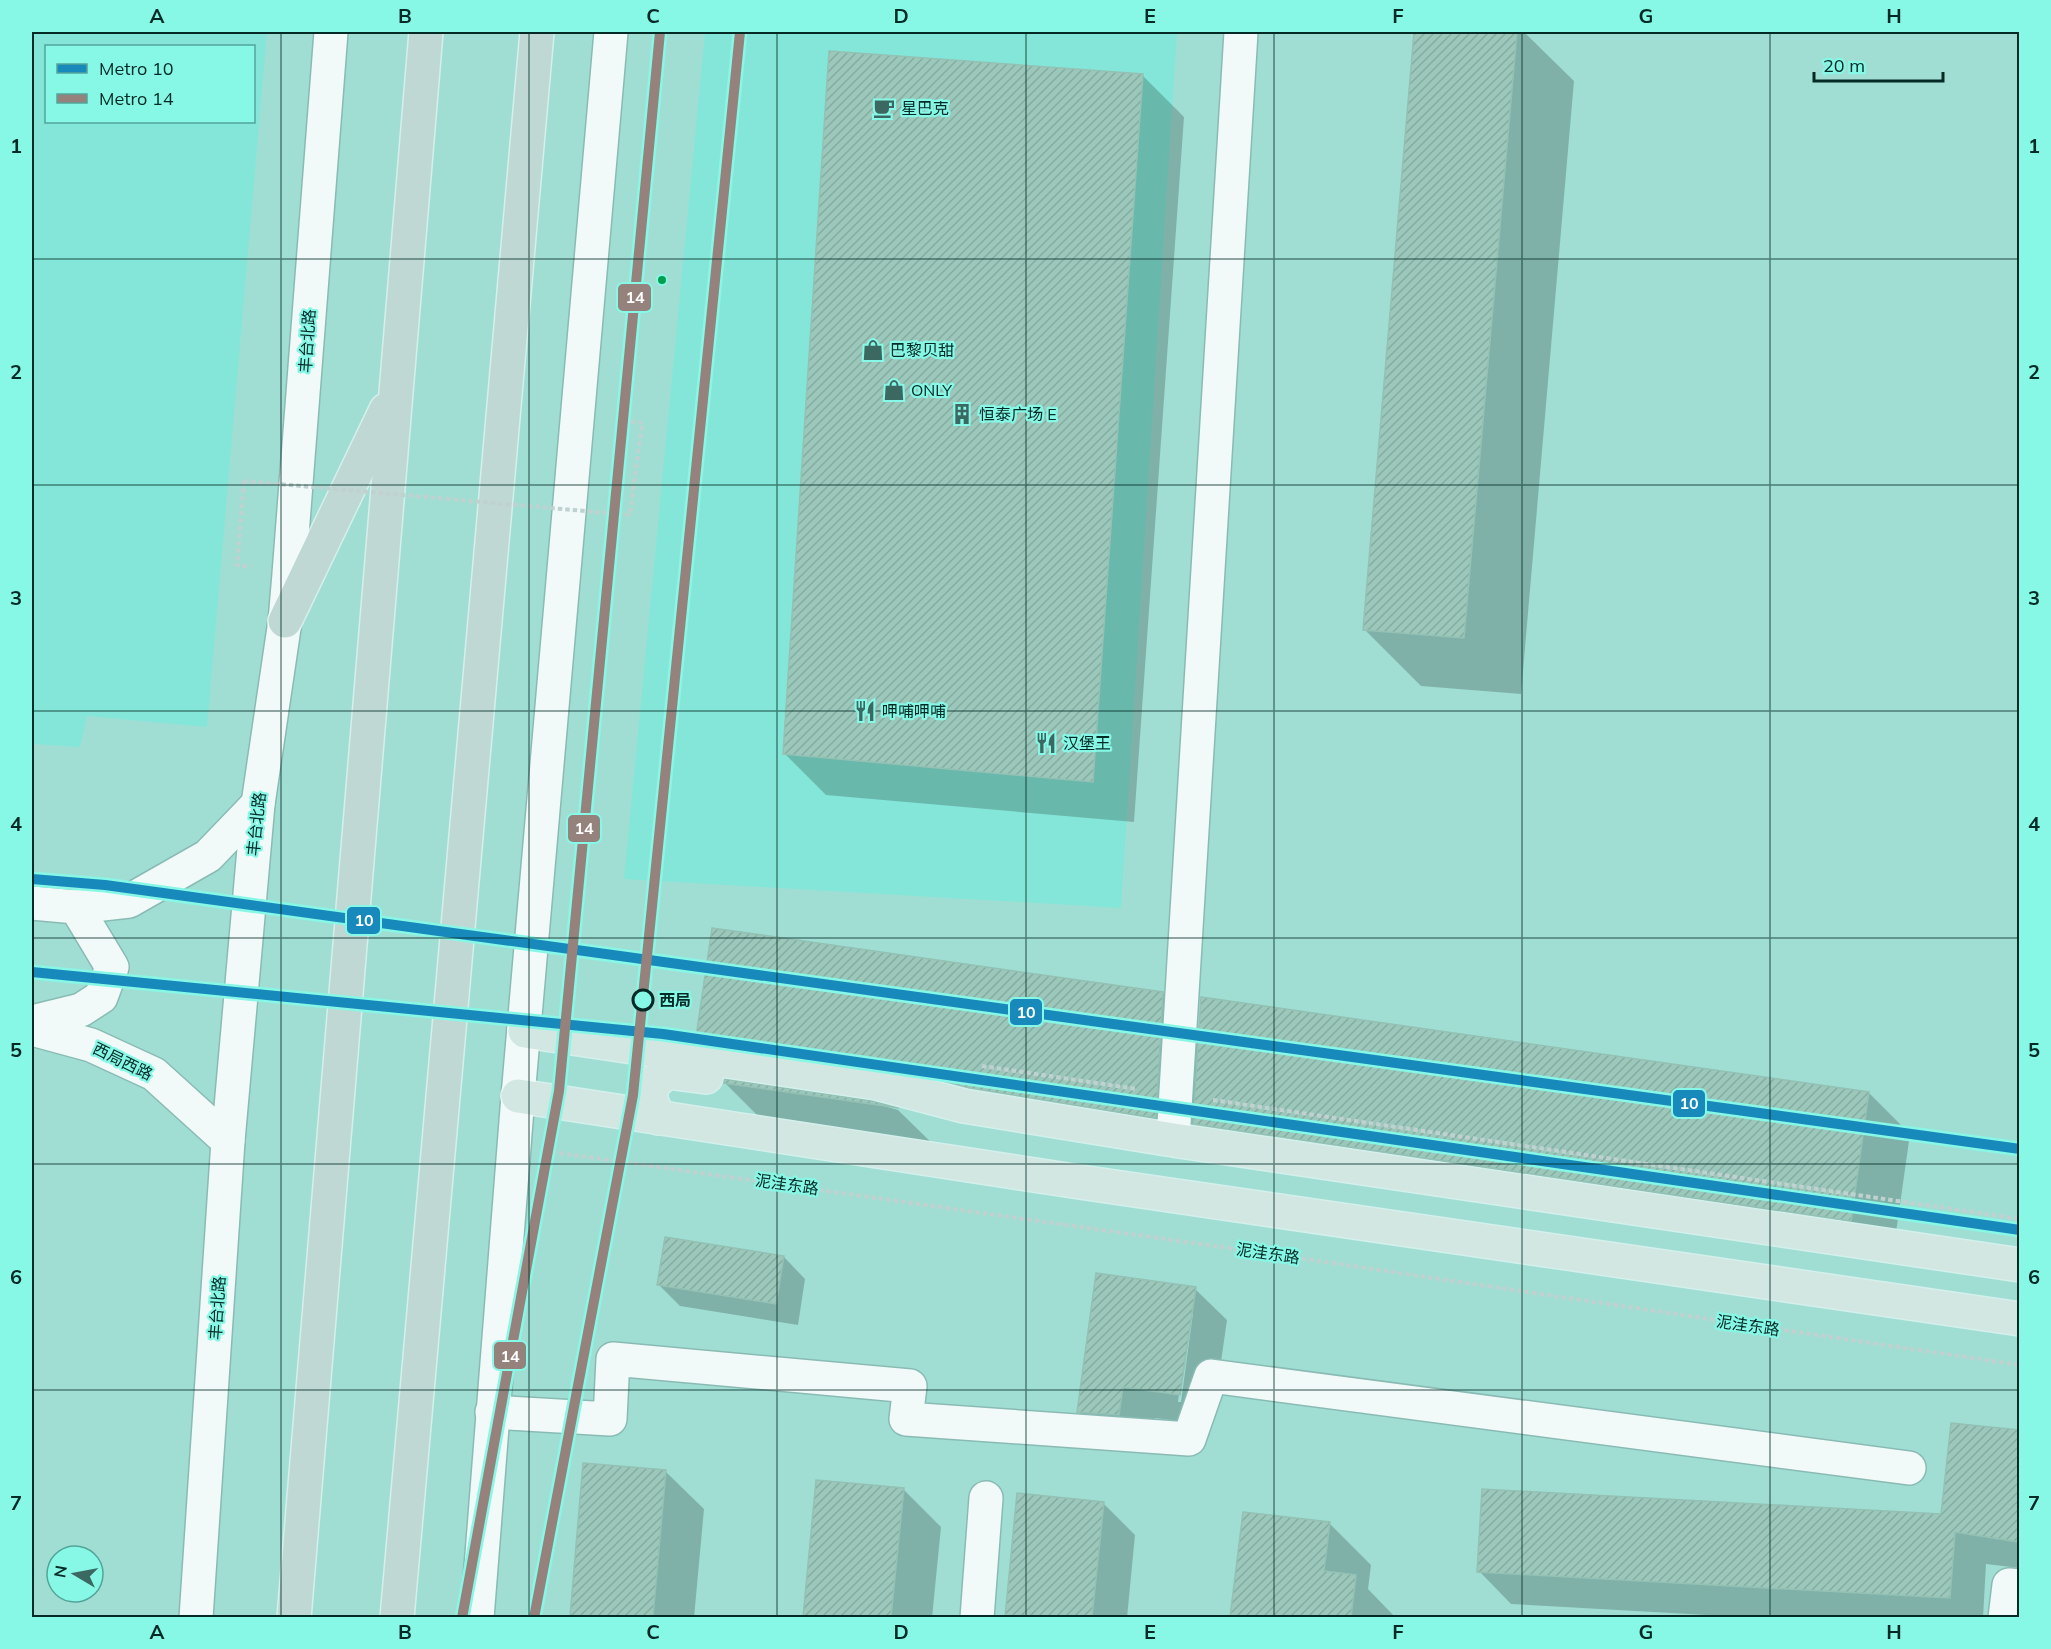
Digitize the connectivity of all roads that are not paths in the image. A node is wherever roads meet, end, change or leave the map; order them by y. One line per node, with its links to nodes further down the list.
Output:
1 (331, 32): 7 (street, 丰台北路)
2 (426, 32): 6 (highway)
3 (537, 32): 25 (highway)
4 (611, 32): 13 (street)
5 (1241, 32): 17 (street)
6 (395, 392): 7 (highway); 27 (highway)
7 (285, 621): 8 (street, 丰台北路)
8 (258, 804): 10 (street); 18 (street, 丰台北路)
9 (32, 903): 10 (street)
10 (76, 907): 11 (street)
11 (32, 1022)
12 (32, 1029): 18 (street, 西局西路)
13 (525, 1031): 14 (street); 15 (main road)
14 (518, 1096): 16 (main road); 21 (street)
15 (964, 1106): 16 (main road); 17 (main road)
16 (659, 1118): 20 (main road)
17 (1173, 1140): 19 (main road)
18 (228, 1141): 26 (street, 丰台北路)
19 (2019, 1265)
20 (2019, 1319)
21 (492, 1412): 22 (street); 28 (street)
22 (1909, 1468)
23 (986, 1498): 29 (street)
24 (2019, 1587): 30 (street)
25 (400, 1609)
26 (196, 1617)
27 (294, 1617)
28 (477, 1617)
29 (977, 1617)
30 (2005, 1617)

